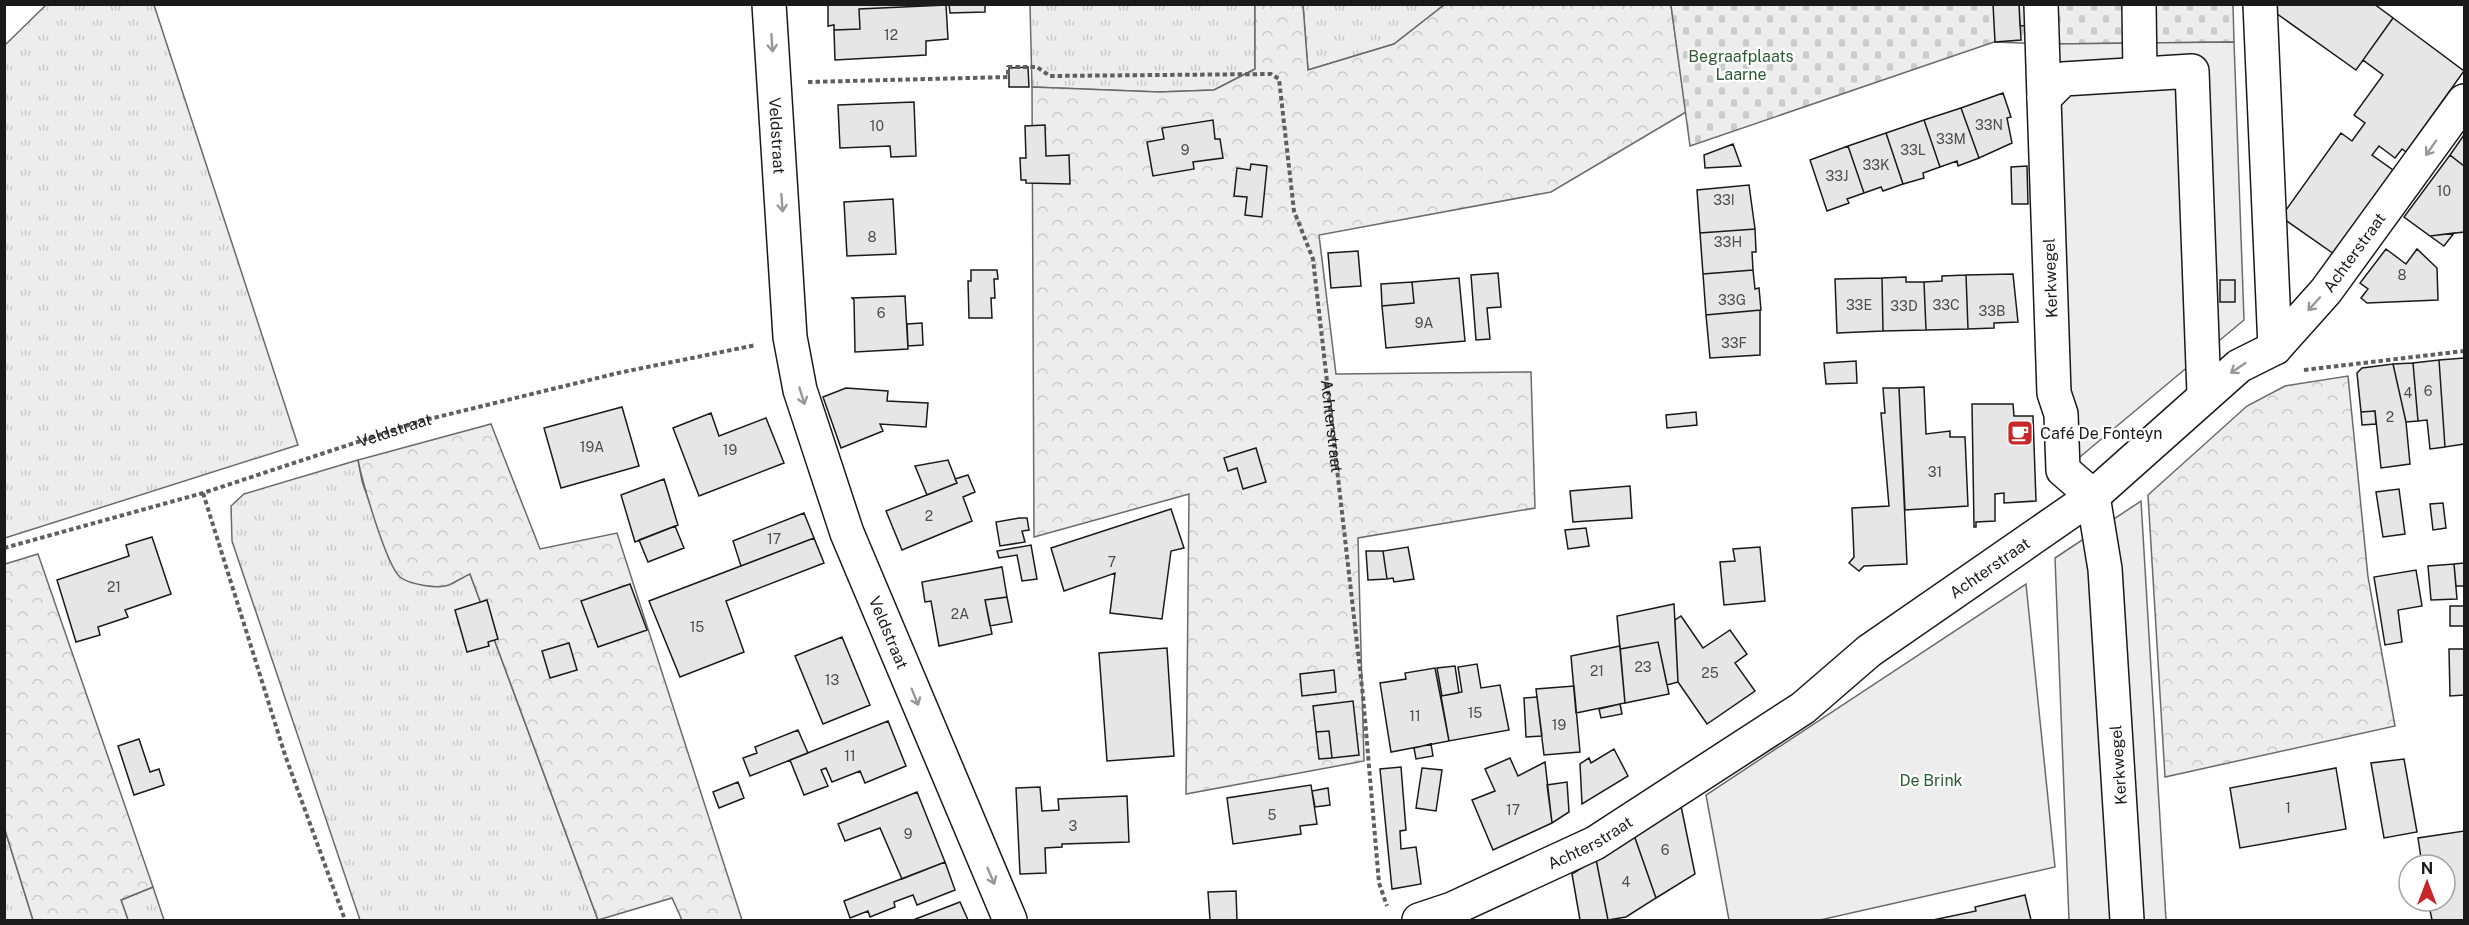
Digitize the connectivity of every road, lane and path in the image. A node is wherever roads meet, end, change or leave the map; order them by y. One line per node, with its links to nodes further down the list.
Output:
1 (769, 4): 6 (street, Veldstraat, one-way to 6)
2 (2041, 4): 7 (street, Kerkwegel)
3 (2139, 4): 5 (street)
4 (2260, 4): 10 (street)
5 (2140, 74): 7 (street); 12 (street)
6 (774, 82): 9 (street, Veldstraat, one-way to 9); 16 (path, Achterstraat)
7 (2044, 98): 14 (street, Kerkwegel)
8 (2464, 101): 10 (street, Achterstraat, one-way to 10)
9 (790, 338): 13 (path, Veldstraat); 18 (street, Veldstraat, one-way to 18)
10 (2275, 348): 11 (path); 12 (street, Achterstraat, one-way to 12)
11 (2464, 351)
12 (2204, 394): 14 (street, Achterstraat)
13 (203, 493): 15 (path, Veldstraat); 17 (path)
14 (2093, 496): 16 (street, Achterstraat); 19 (street, Kerkwegel)
15 (4, 548)
16 (1404, 916)
17 (345, 921)
18 (1010, 921)
19 (2127, 921)

